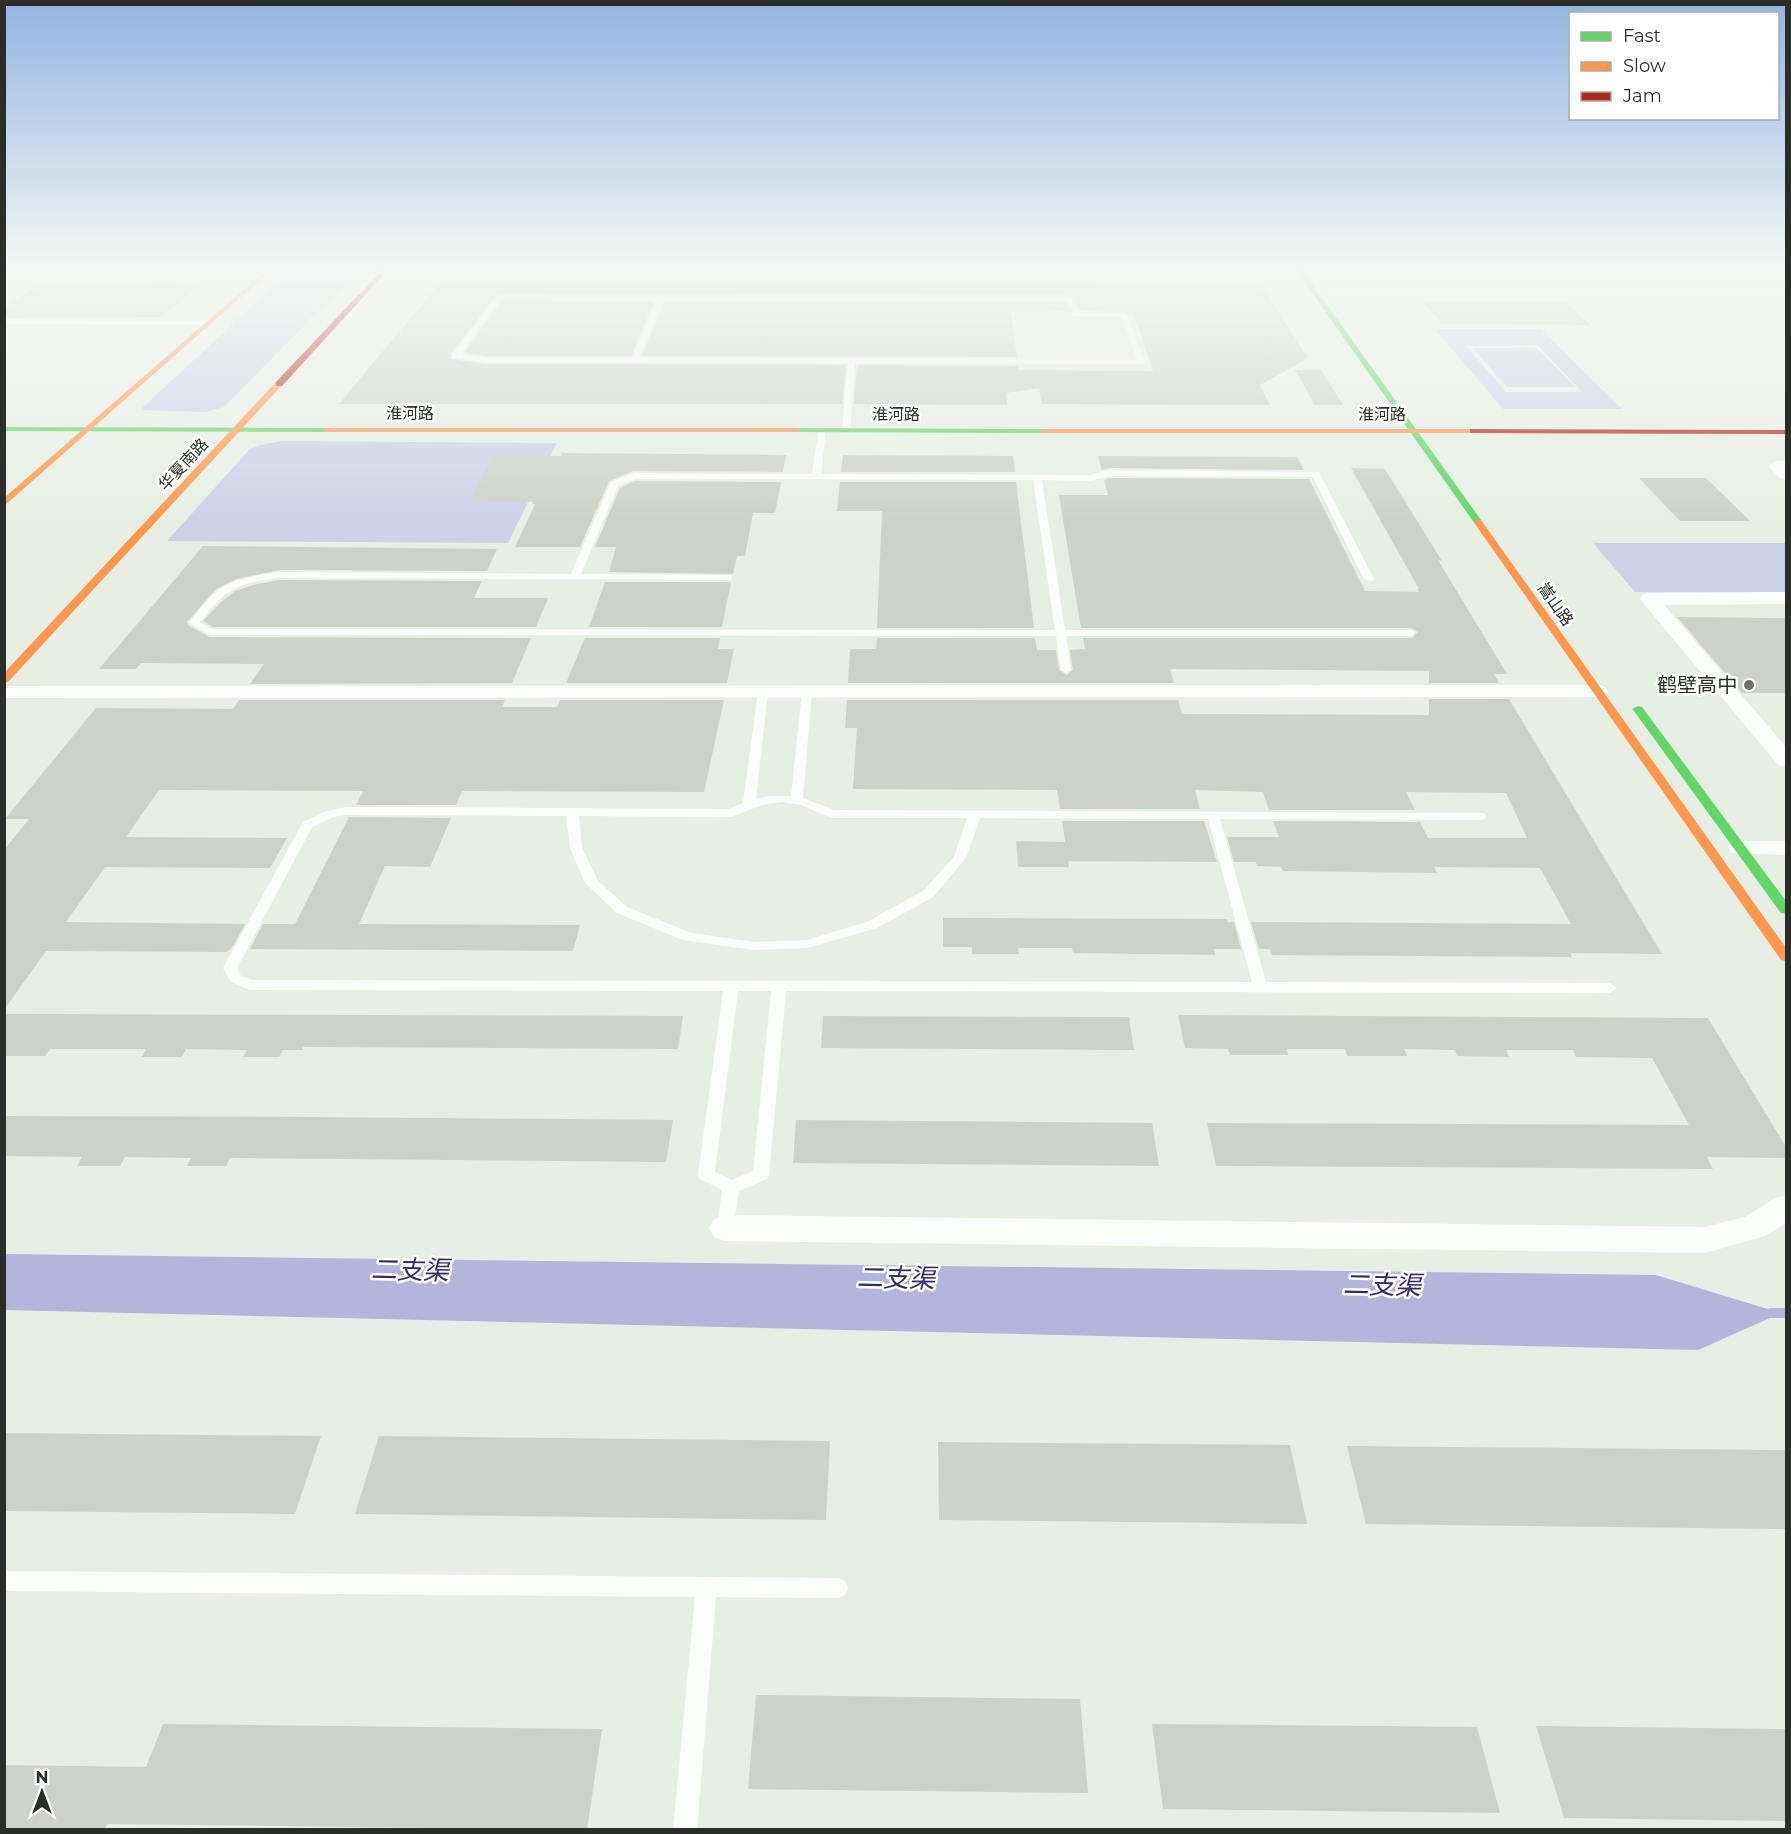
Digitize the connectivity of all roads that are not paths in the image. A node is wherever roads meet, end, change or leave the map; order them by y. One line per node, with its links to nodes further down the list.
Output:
1 (171, 356): 11 (street)
2 (305, 356): 12 (street, 华夏南路)
3 (456, 356): 7 (lane)
4 (636, 356): 7 (lane)
5 (1139, 356): 8 (lane)
6 (1363, 356): 15 (street, 嵩山路)
7 (634, 361): 8 (lane)
8 (852, 362): 14 (lane)
9 (1420, 412): 17 (street)
10 (4, 429): 11 (street, 淮河路)
11 (89, 429): 12 (street, 淮河路); 22 (street)
12 (237, 429): 13 (street, 淮河路); 30 (street, 华夏南路)
13 (822, 430): 14 (street, 淮河路); 20 (lane)
14 (846, 430): 15 (street, 淮河路)
15 (1414, 431): 17 (street, 淮河路); 31 (street, 嵩山路)
16 (1786, 432): 17 (street, 淮河路)
17 (1437, 436)
18 (1786, 466): 19 (street)
19 (1786, 475)
20 (816, 477): 21 (lane); 23 (lane)
21 (1036, 478): 25 (lane); 27 (lane)
22 (4, 503)
23 (575, 577): 24 (lane); 27 (lane)
24 (729, 578)
25 (1369, 579)
26 (1786, 598): 36 (street)
27 (1061, 633): 28 (lane); 29 (lane)
28 (1411, 633)
29 (1066, 670)
30 (4, 680)
31 (1598, 691): 34 (street); 46 (street, 嵩山路)
32 (4, 692): 33 (street)
33 (763, 692): 34 (street); 38 (lane)
34 (807, 692): 37 (lane)
35 (1629, 696): 43 (street)
36 (1786, 760)
37 (797, 799): 38 (lane); 40 (lane)
38 (749, 804): 39 (lane)
39 (572, 812): 40 (lane); 47 (lane)
40 (975, 814): 41 (lane)
41 (1213, 815): 42 (lane); 49 (lane)
42 (1480, 816)
43 (1741, 848): 44 (street); 45 (street)
44 (1786, 848)
45 (1786, 910)
46 (1786, 957)
47 (731, 986): 48 (lane); 51 (lane)
48 (779, 986): 49 (lane); 51 (lane)
49 (1260, 987): 50 (lane)
50 (1610, 988)
51 (731, 1187): 53 (lane)
52 (1786, 1207): 53 (street)
53 (725, 1228)
54 (4, 1581): 55 (lane)
55 (706, 1587): 56 (lane); 57 (lane)
56 (838, 1588)
57 (685, 1830)

